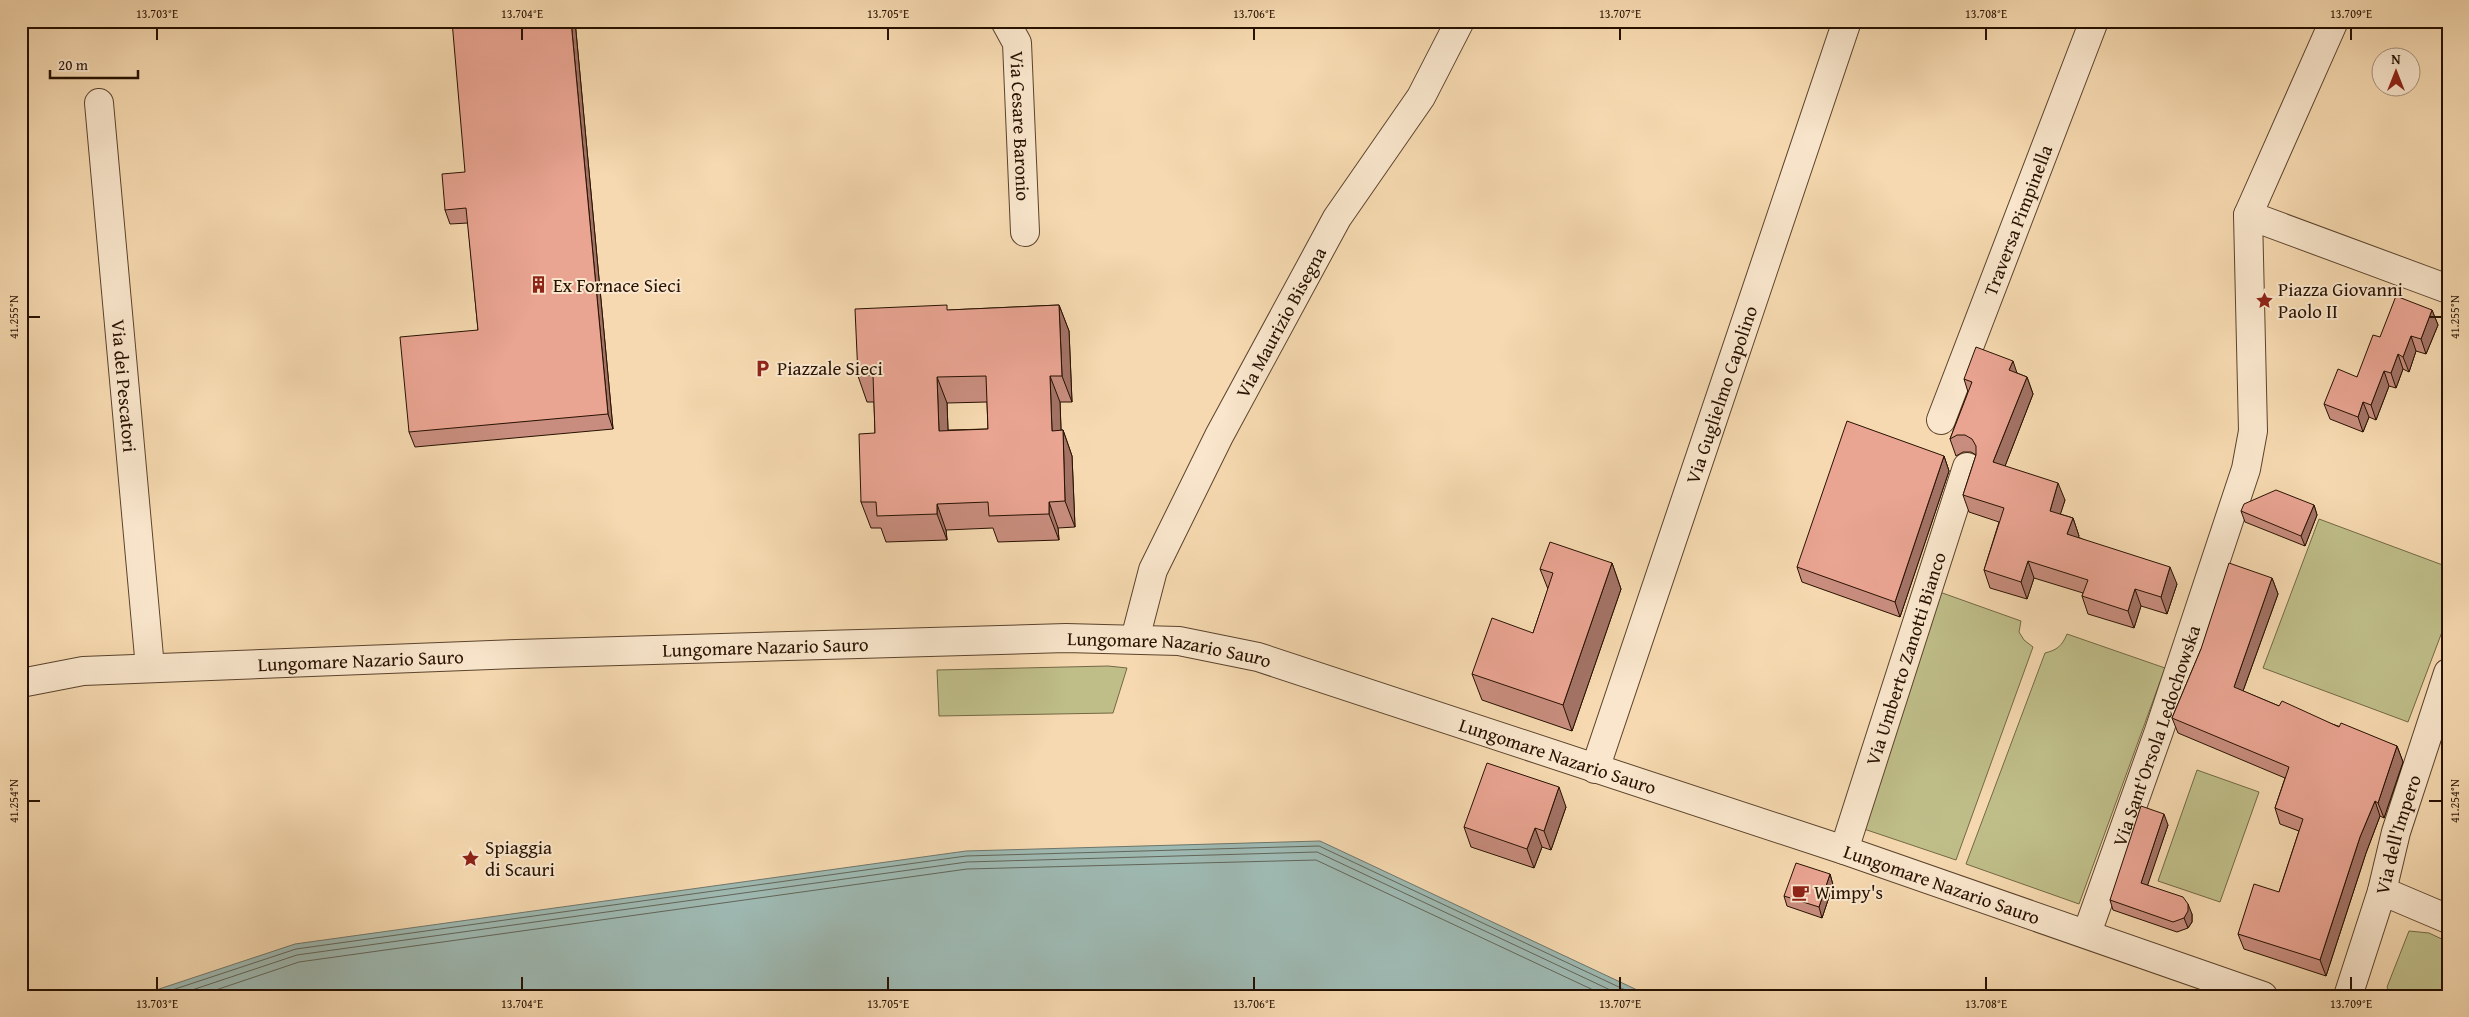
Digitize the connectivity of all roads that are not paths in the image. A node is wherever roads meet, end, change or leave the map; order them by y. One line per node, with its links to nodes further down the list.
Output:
1 (1005, 21): 8 (street, Via Cesare Baronio)
2 (1460, 21): 12 (street, Via Maurizio Bisegna)
3 (1847, 21): 16 (street, Via Guglielmo Capolino)
4 (2094, 21): 10 (street, Traversa Pimpinella)
5 (2334, 21): 7 (street)
6 (99, 103): 13 (street, Via dei Pescatori)
7 (2248, 215): 9 (street); 20 (street, Via Sant'Orsola Ledochowska)
8 (1025, 232)
9 (2448, 289)
10 (1941, 420)
11 (1967, 467): 17 (street, Via Umberto Zanotti Bianco)
12 (1135, 639): 13 (street, Lungomare Nazario Sauro); 16 (street, Lungomare Nazario Sauro)
13 (150, 668): 15 (street, Lungomare Nazario Sauro)
14 (2448, 673): 18 (street, Via dell'Impero)
15 (21, 683)
16 (1595, 769): 17 (street, Lungomare Nazario Sauro)
17 (1844, 850): 20 (street, Lungomare Nazario Sauro)
18 (2382, 891): 19 (street); 22 (street, Via dell'Impero)
19 (2448, 918)
20 (2087, 933): 21 (street, Lungomare Nazario Sauro)
21 (2263, 996)
22 (2348, 996)

